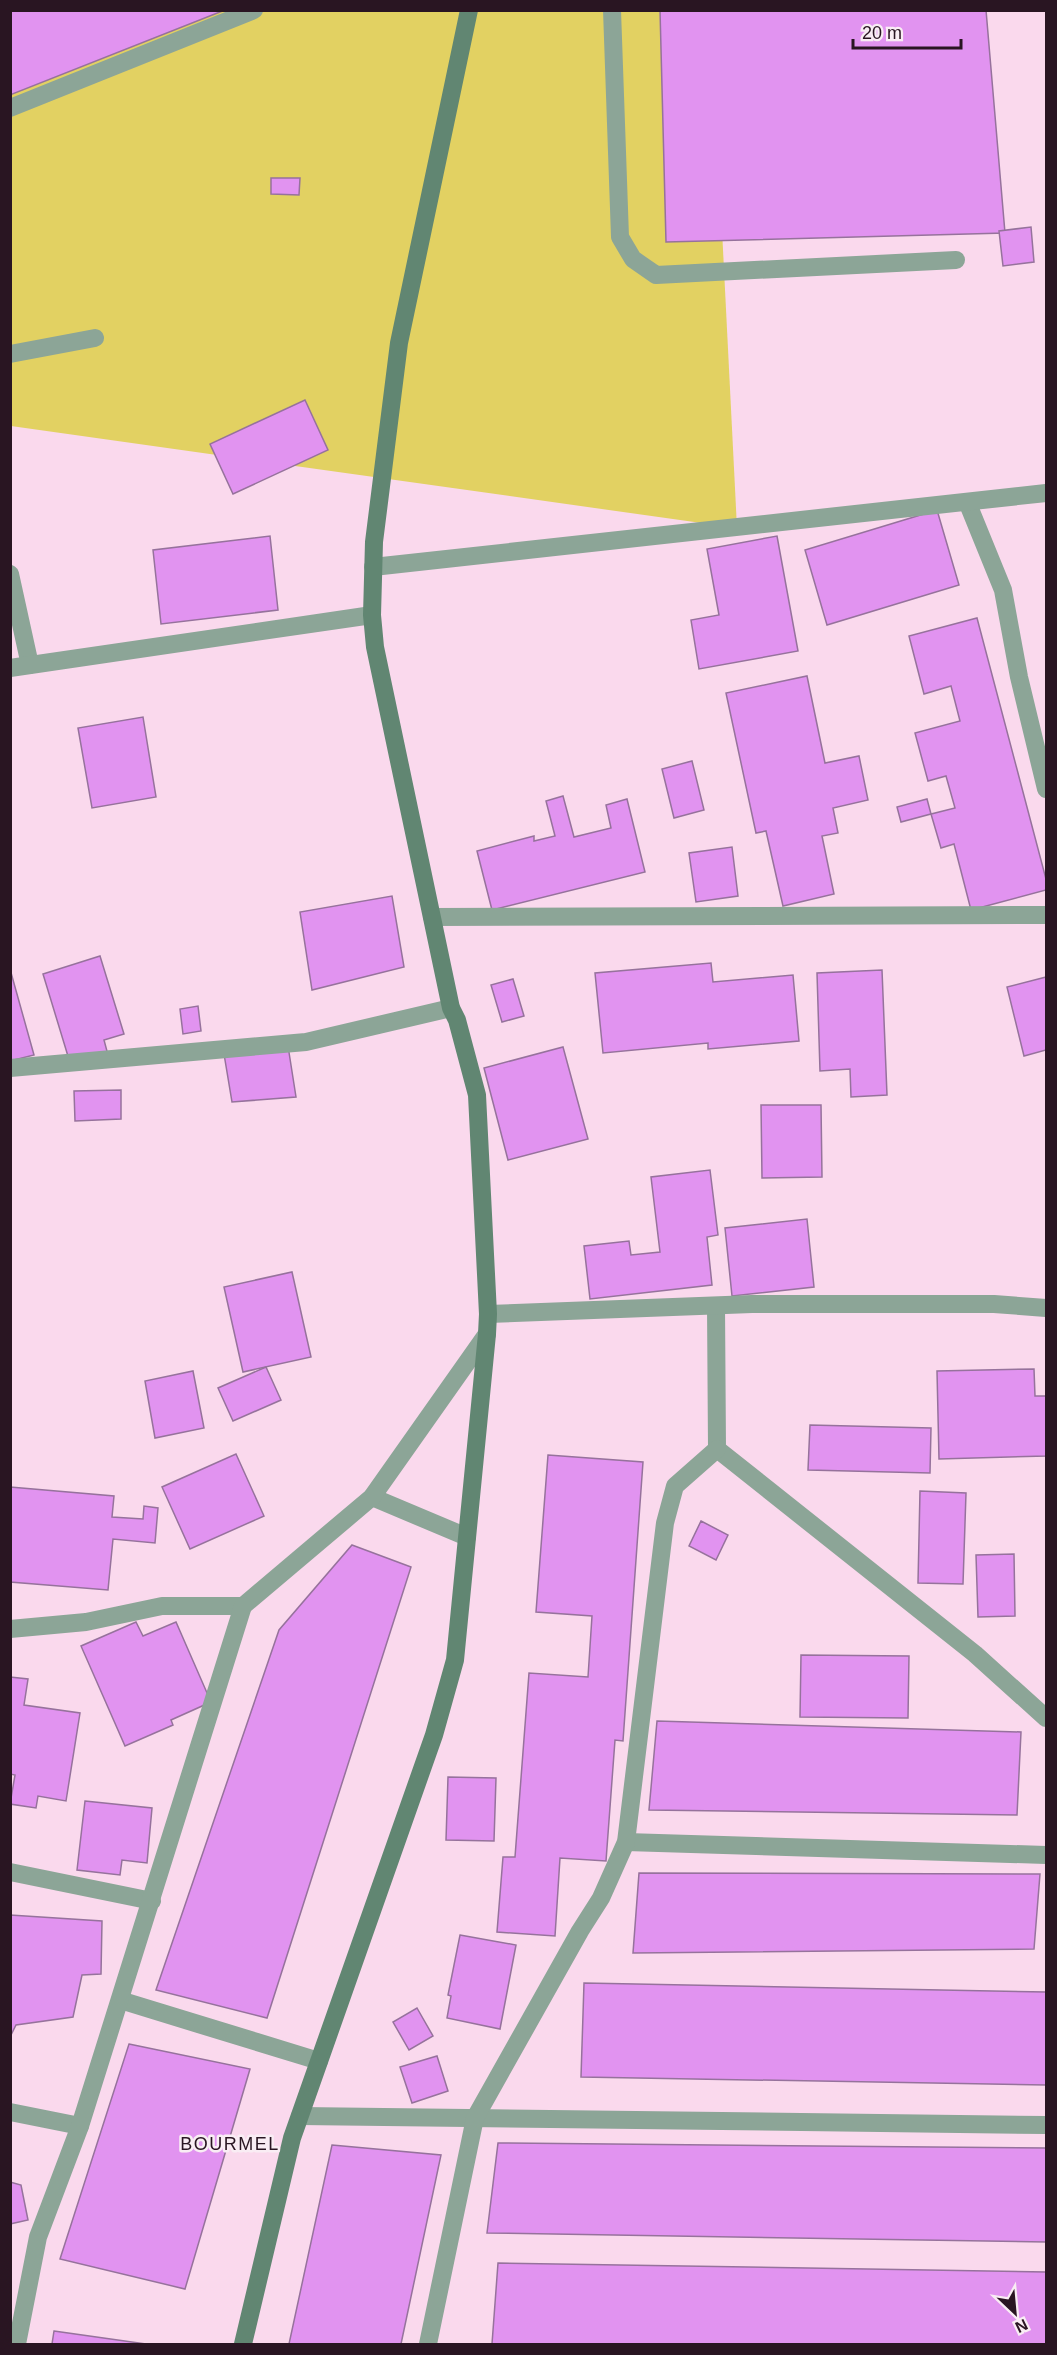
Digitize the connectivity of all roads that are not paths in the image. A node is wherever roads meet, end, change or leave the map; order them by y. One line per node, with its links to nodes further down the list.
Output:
1 (254, 10): 4 (street)
2 (469, 10): 10 (main road)
3 (612, 10): 5 (street)
4 (10, 108)
5 (956, 260)
6 (95, 338): 7 (street)
7 (10, 354)
8 (1047, 494): 9 (street)
9 (968, 504): 10 (street); 15 (street)
10 (373, 567): 12 (main road)
11 (10, 574): 13 (street)
12 (372, 615): 13 (street); 17 (main road)
13 (30, 665): 14 (street)
14 (10, 668)
15 (1047, 789)
16 (1047, 915): 17 (street)
17 (432, 917): 18 (main road)
18 (452, 1008): 19 (street); 22 (main road)
19 (10, 1068)
20 (716, 1306): 21 (street); 22 (street); 24 (street)
21 (1047, 1308)
22 (489, 1314): 23 (main road)
23 (487, 1334): 25 (street); 26 (main road)
24 (717, 1449): 29 (street); 30 (street)
25 (372, 1497): 26 (street); 27 (street)
26 (467, 1537): 35 (main road)
27 (243, 1606): 28 (street); 33 (street)
28 (10, 1629)
29 (1047, 1718)
30 (626, 1842): 31 (street); 38 (street)
31 (1047, 1855)
32 (10, 1872): 33 (street)
33 (152, 1901): 34 (street)
34 (120, 2000): 35 (street); 40 (street)
35 (319, 2061): 37 (main road)
36 (10, 2112): 40 (street)
37 (300, 2116): 38 (street); 42 (main road)
38 (476, 2118): 39 (street); 43 (street)
39 (1047, 2125)
40 (80, 2126): 41 (street)
41 (16, 2344)
42 (243, 2344)
43 (428, 2344)

